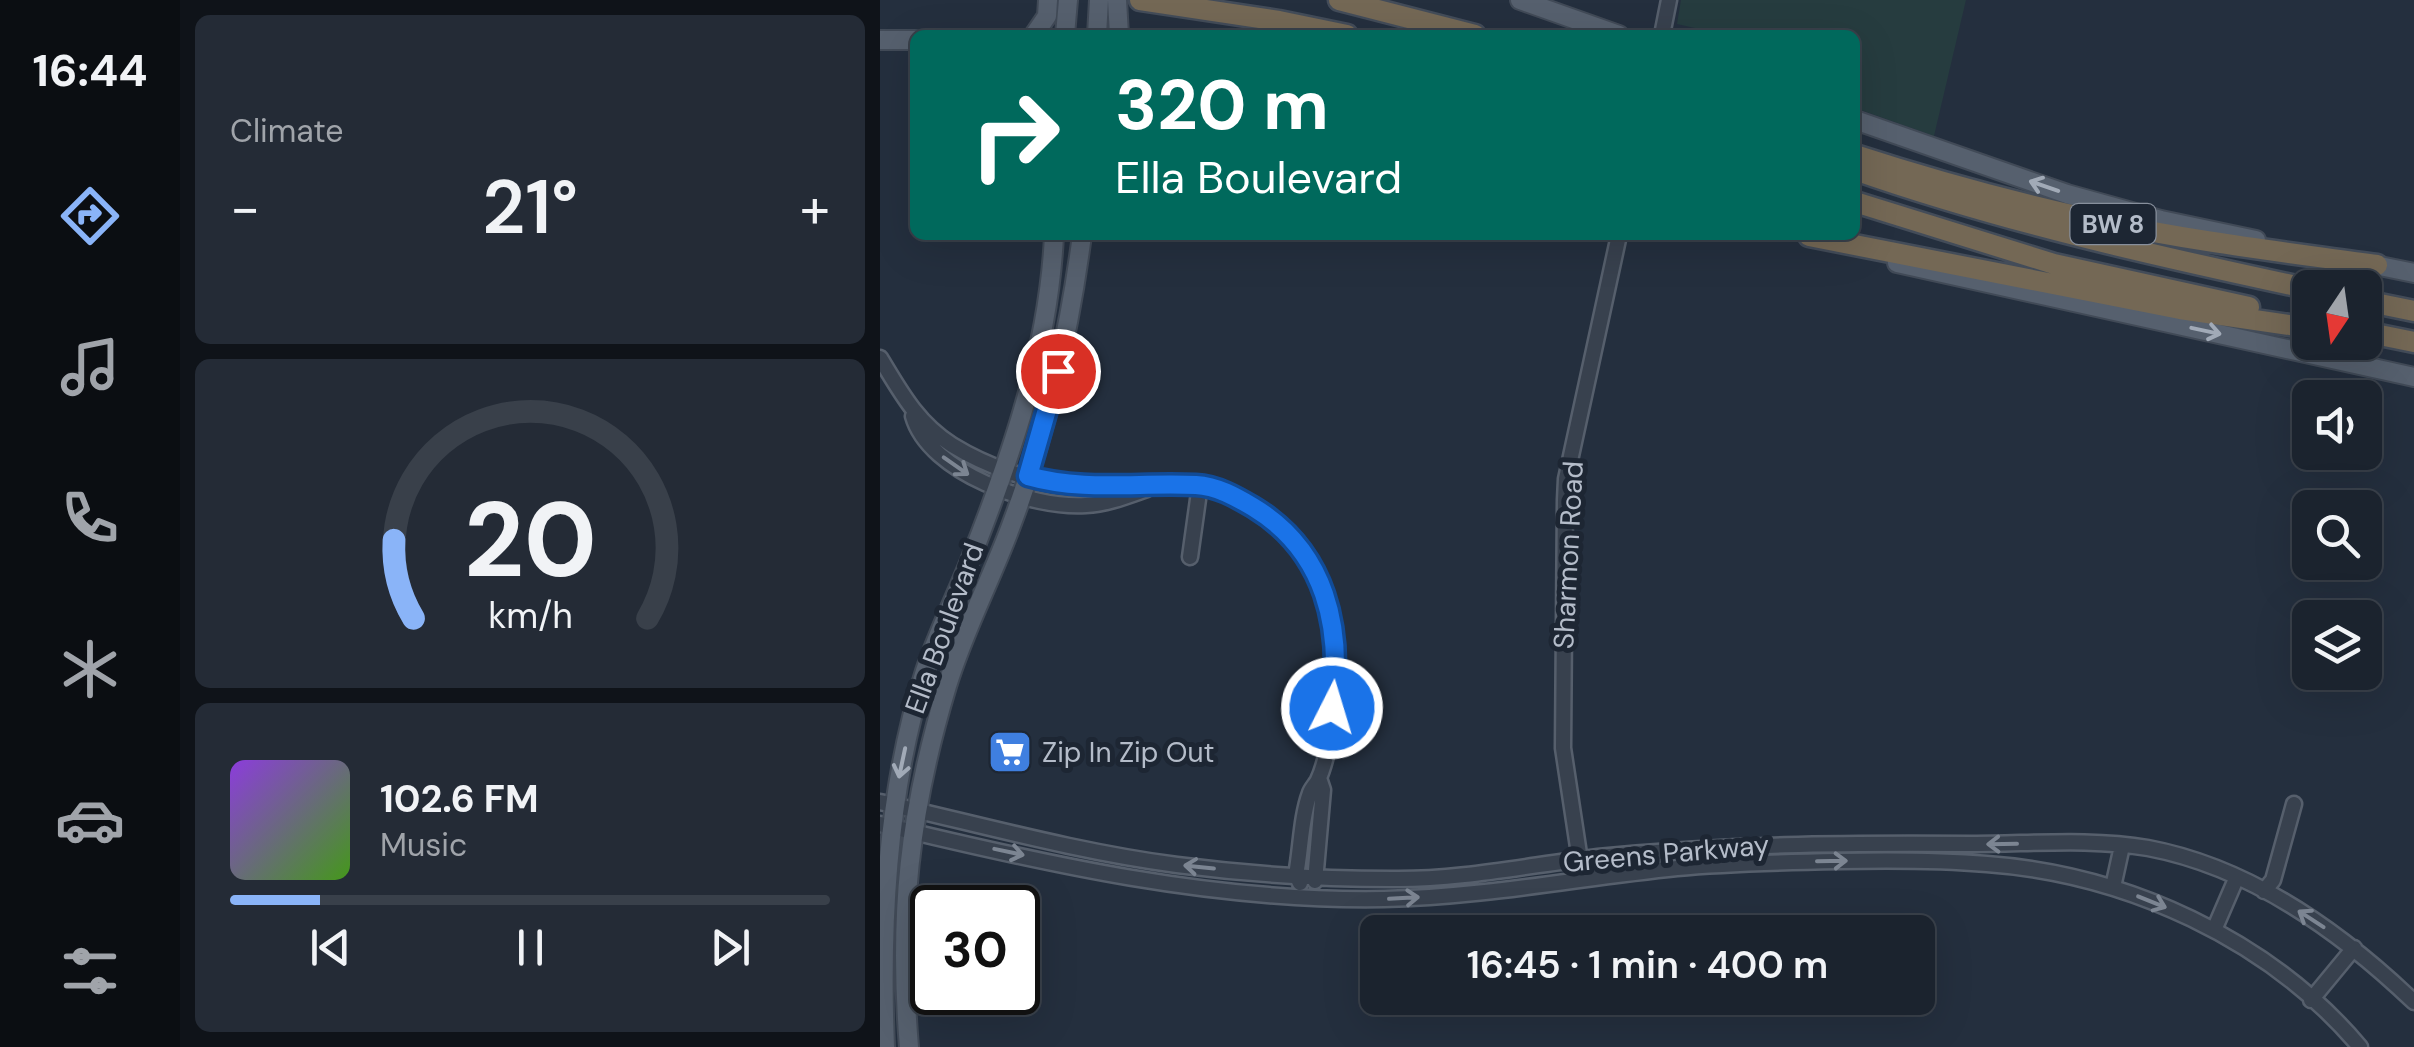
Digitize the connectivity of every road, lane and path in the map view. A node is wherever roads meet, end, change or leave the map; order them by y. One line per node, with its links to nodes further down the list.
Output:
1 (1048, 0): 9 (main road)
2 (1068, 0): 10 (main road)
3 (1099, 0): 11 (main road)
4 (1118, 0): 12 (main road)
5 (1140, 0): 13 (highway)
6 (1339, 0): 14 (highway)
7 (1520, 0): 15 (main road)
8 (1670, 0): 16 (street)
9 (1037, 30)
10 (1065, 30)
11 (1097, 30)
12 (1119, 30)
13 (1323, 30)
14 (1456, 30)
15 (1606, 30)
16 (1663, 30)
17 (880, 40): 18 (main road)
18 (910, 40)
19 (1860, 122): 28 (main road, one-way to 19)
20 (1860, 157): 28 (highway, BW 8)
21 (1860, 172): 30 (highway)
22 (1860, 204): 35 (highway)
23 (1054, 240): 32 (main road, Ella Boulevard)
24 (1081, 240): 34 (main road, Ella Boulevard)
25 (1618, 240): 60 (street, Sharmon Road)
26 (1820, 240): 40 (main road, one-way to 40)
27 (1827, 240): 36 (highway)
28 (2377, 265): 29 (main road, BW 8)
29 (2414, 273)
30 (2292, 285)
31 (2382, 304): 33 (highway)
32 (1047, 307): 34 (main road); 42 (main road, Ella Boulevard)
33 (2414, 311)
34 (1070, 313): 43 (main road, Ella Boulevard)
35 (2292, 316)
36 (2292, 325)
37 (2382, 337): 38 (highway)
38 (2414, 343)
39 (880, 358): 41 (street)
40 (2414, 377)
41 (912, 411): 42 (street); 46 (street, one-way to 46)
42 (1005, 469): 43 (street); 46 (main road, Ella Boulevard)
43 (1028, 476): 45 (street); 47 (main road, Ella Boulevard)
44 (1200, 485): 45 (street); 48 (street); 51 (street)
45 (1154, 486): 47 (street)
46 (998, 488): 47 (street); 49 (main road, Ella Boulevard)
47 (1020, 497): 50 (main road, Ella Boulevard)
48 (1190, 557)
49 (942, 625): 50 (main road); 52 (main road, Ella Boulevard, one-way to 52)
50 (966, 633): 54 (main road, Ella Boulevard)
51 (1319, 778): 61 (street); 62 (street)
52 (886, 804): 54 (street, Greens Parkway); 55 (main road, Ella Boulevard)
53 (2294, 804): 67 (street)
54 (916, 811): 56 (main road, Ella Boulevard); 57 (street, Greens Parkway)
55 (884, 825): 56 (street, Greens Parkway); 72 (main road, Ella Boulevard)
56 (913, 832): 59 (street, Greens Parkway, one-way to 59); 73 (main road, Ella Boulevard)
57 (1044, 840): 59 (street); 61 (street, Greens Parkway, one-way to 57)
58 (2122, 846): 60 (street, Greens Parkway, one-way to 60); 65 (street, Greens Parkway); 66 (street)
59 (1041, 859): 68 (street, Greens Parkway)
60 (1580, 859): 63 (street, Greens Parkway); 64 (street, Sharmon Road)
61 (1296, 876): 62 (street, Greens Parkway); 68 (street)
62 (1318, 877): 63 (street, Greens Parkway); 68 (street)
63 (1434, 877): 69 (street)
64 (1584, 879): 66 (street, Greens Parkway, one-way to 66); 69 (street, Greens Parkway)
65 (2236, 880): 67 (street, Greens Parkway); 70 (street)
66 (2114, 887): 70 (street, Greens Parkway, one-way to 70)
67 (2264, 891): 71 (street, Greens Parkway, one-way to 67)
68 (1307, 897): 69 (street, Greens Parkway, one-way to 69)
69 (1437, 897)
70 (2214, 930): 74 (street, Greens Parkway)
71 (2354, 948): 74 (street); 75 (street, Greens Parkway)
72 (880, 960): 73 (main road); 77 (main road, Ella Boulevard)
73 (903, 961): 78 (main road, Ella Boulevard)
74 (2311, 1000): 76 (street, Greens Parkway)
75 (2414, 1002)
76 (2355, 1042)
77 (885, 1047)
78 (909, 1047)

